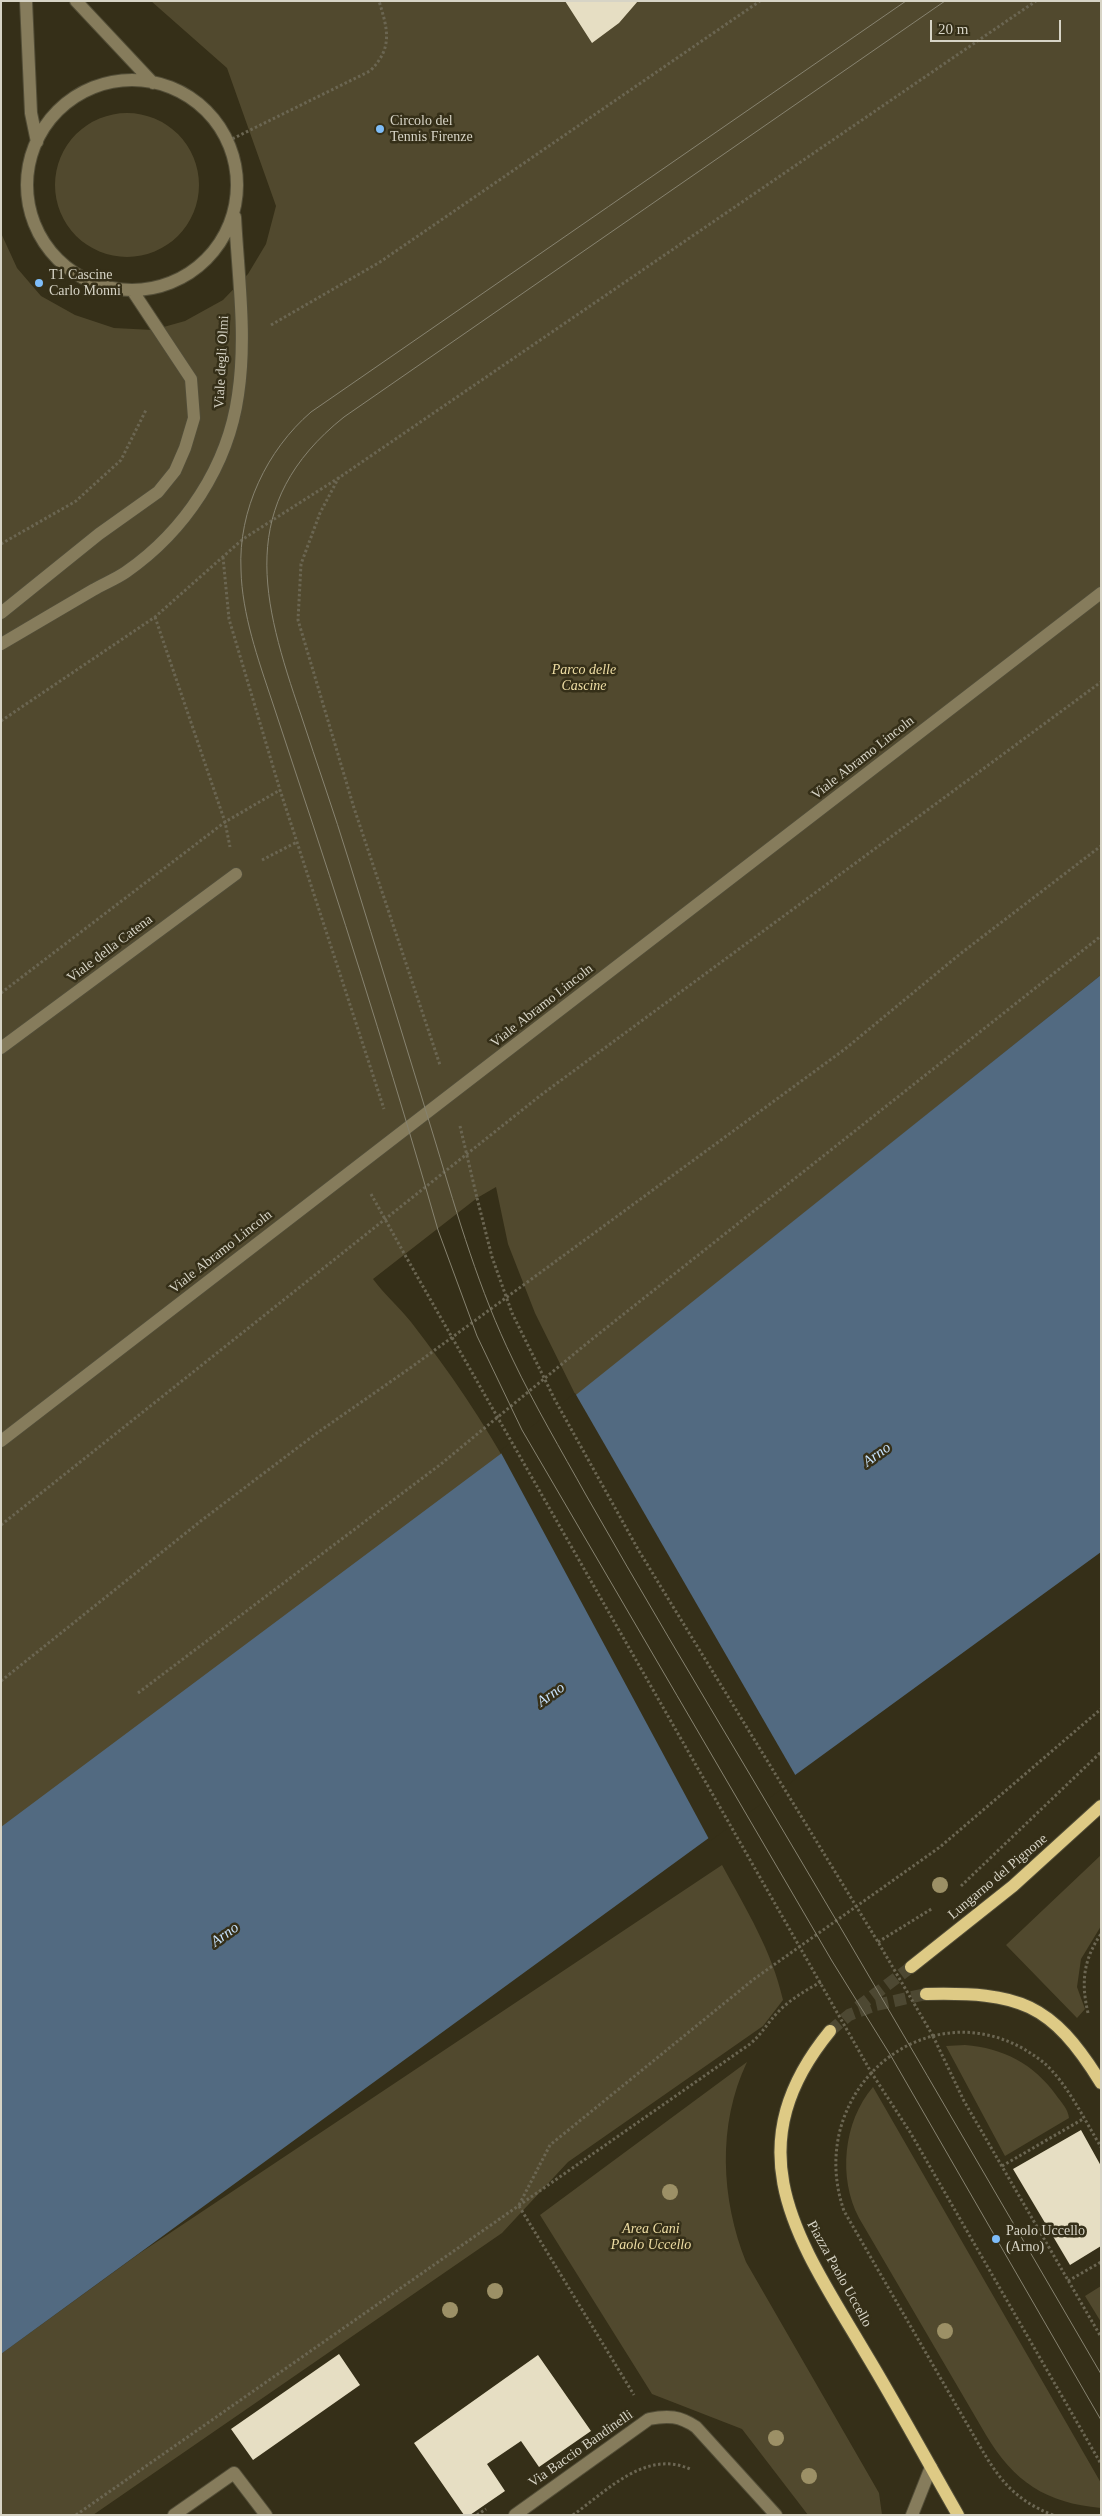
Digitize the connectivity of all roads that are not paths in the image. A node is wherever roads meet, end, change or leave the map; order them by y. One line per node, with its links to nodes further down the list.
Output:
1 (26, 1): 4 (street)
2 (76, 1): 3 (street)
3 (153, 82): 4 (street); 5 (street)
4 (37, 142): 6 (street)
5 (235, 212): 6 (street); 9 (street, Viale degli Olmi)
6 (132, 290): 8 (street, Viale degli Olmi)
7 (1101, 593): 12 (street, Viale Abramo Lincoln)
8 (1, 613)
9 (1, 644)
10 (236, 874): 11 (street, Viale della Catena)
11 (1, 1048)
12 (1, 1441)
13 (1101, 1806): 14 (main road, Lungarno del Pignone)
14 (912, 1967)
15 (926, 1994): 17 (main road)
16 (830, 2031): 18 (main road, Piazza Paolo Uccello)
17 (1101, 2084)
18 (931, 2467): 23 (street); 24 (main road, Piazza Paolo Uccello)
19 (174, 2515): 20 (street)
20 (266, 2515)
21 (515, 2515): 22 (street, Via Baccio Bandinelli)
22 (776, 2515)
23 (912, 2515)
24 (958, 2515)

